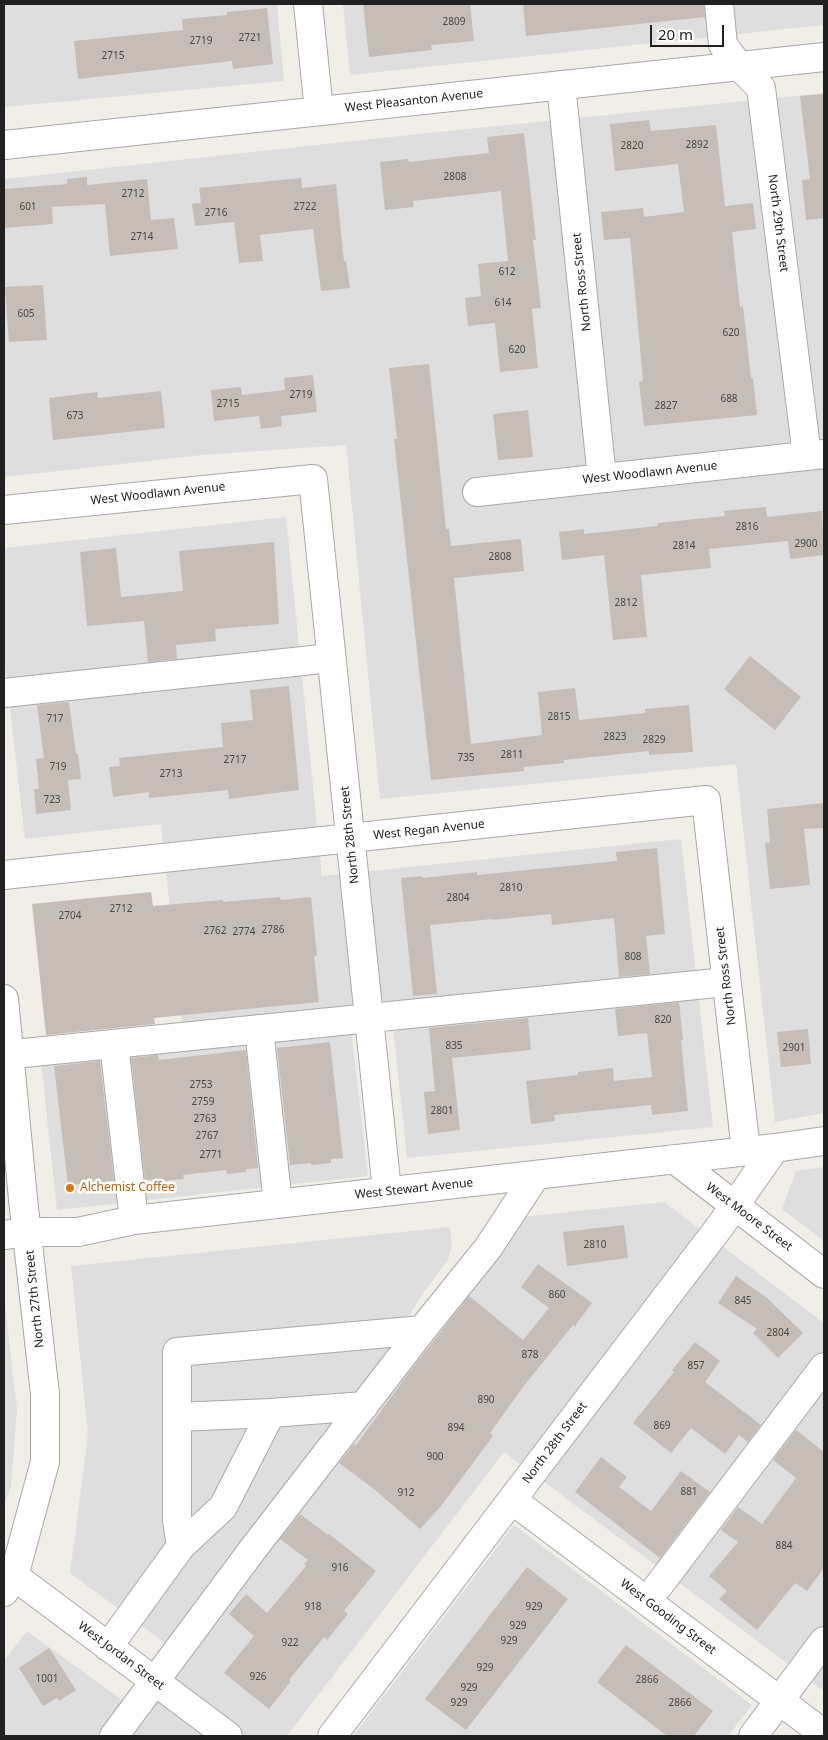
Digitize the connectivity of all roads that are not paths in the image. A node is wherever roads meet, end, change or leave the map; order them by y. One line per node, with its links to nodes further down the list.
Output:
1 (308, 4): 6 (street)
2 (719, 4): 4 (street, North 29th Street)
3 (824, 57): 4 (street, West Pleasanton Avenue)
4 (739, 66): 5 (street, West Pleasanton Avenue); 8 (street, North 29th Street)
5 (561, 85): 6 (street, West Pleasanton Avenue); 9 (street, North Ross Street)
6 (319, 111): 7 (street, West Pleasanton Avenue)
7 (4, 145)
8 (816, 455): 9 (street, West Woodlawn Avenue)
9 (602, 478): 11 (street, West Woodlawn Avenue)
10 (313, 479): 12 (street, West Woodlawn Avenue); 13 (street, North 28th Street)
11 (477, 492)
12 (4, 510)
13 (331, 658): 14 (street); 16 (street, North 28th Street)
14 (4, 693)
15 (706, 800): 16 (street, West Regan Avenue); 18 (street, North Ross Street)
16 (350, 838): 17 (street, West Regan Avenue); 20 (street, North 28th Street)
17 (4, 875)
18 (726, 982): 20 (street); 26 (street, North Ross Street)
19 (4, 999): 23 (street, North 27th Street)
20 (369, 1018): 21 (street); 29 (street, North 28th Street)
21 (258, 1030): 22 (street); 30 (street)
22 (114, 1044): 23 (street); 32 (street)
23 (7, 1055): 33 (street, North 27th Street)
24 (824, 1141): 25 (street, West Stewart Avenue)
25 (775, 1148): 26 (street, West Stewart Avenue); 31 (street, North 28th Street)
26 (746, 1151): 27 (street, West Stewart Avenue)
27 (674, 1159): 28 (street, West Stewart Avenue); 31 (street, West Moore Street)
28 (536, 1175): 29 (street, West Stewart Avenue); 35 (street)
29 (387, 1192): 30 (street, West Stewart Avenue)
30 (278, 1204): 32 (street, West Stewart Avenue)
31 (736, 1206): 34 (street, West Moore Street); 40 (street, North 28th Street)
32 (134, 1220): 33 (street, West Stewart Avenue)
33 (16, 1233): 42 (street, North 27th Street)
34 (824, 1274)
35 (422, 1330): 37 (street); 39 (street)
36 (824, 1367): 43 (street)
37 (364, 1406): 38 (street); 46 (street)
38 (271, 1413): 39 (street); 41 (street)
39 (177, 1417): 41 (street)
40 (512, 1500): 43 (street, West Gooding Street); 51 (street, North 28th Street)
41 (180, 1546): 45 (street)
42 (9, 1584): 45 (street, West Jordan Street)
43 (647, 1601): 47 (street, West Gooding Street)
44 (824, 1641): 47 (street)
45 (108, 1647): 46 (street, West Jordan Street)
46 (154, 1681): 49 (street); 50 (street, West Jordan Street)
47 (779, 1700): 48 (street, West Gooding Street); 52 (street)
48 (824, 1734)
49 (114, 1736)
50 (228, 1736)
51 (332, 1736)
52 (753, 1736)

